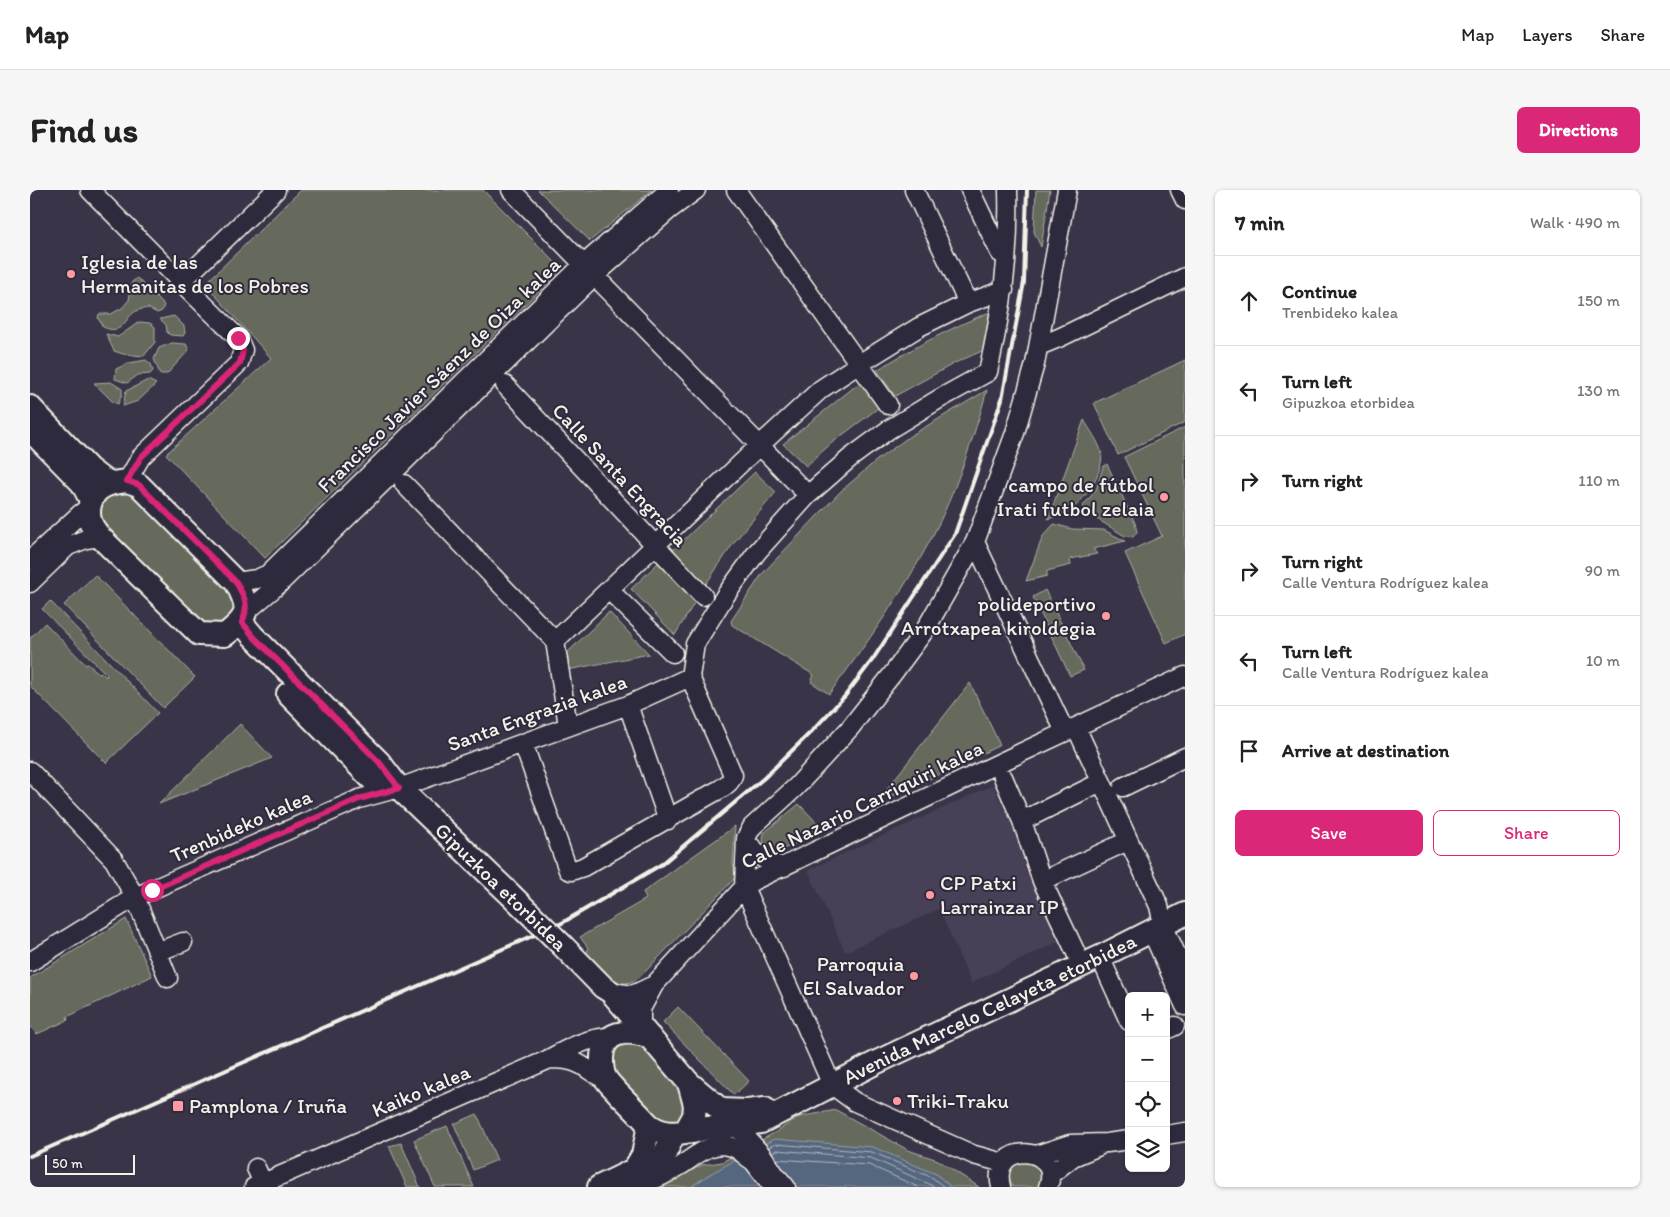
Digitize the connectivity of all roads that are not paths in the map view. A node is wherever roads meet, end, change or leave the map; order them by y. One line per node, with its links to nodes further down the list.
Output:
1 (90, 190): 16 (street)
2 (276, 190): 16 (street)
3 (511, 190): 14 (street)
4 (669, 190): 14 (street, Francisco Javier Sáenz de Oiza kalea)
5 (696, 190): 14 (street, Francisco Javier Sáenz de Oiza kalea)
6 (736, 190): 20 (street)
7 (914, 190): 18 (street)
8 (970, 190): 13 (street)
9 (1008, 190): 17 (street)
10 (1068, 190): 19 (street)
11 (1180, 190): 12 (street)
12 (1185, 200)
13 (1000, 253)
14 (589, 271): 25 (street, Francisco Javier Sáenz de Oiza kalea); 35 (street, Francisco Javier Sáenz de Oiza kalea); 40 (street, Francisco Javier Sáenz de Oiza kalea)
15 (1185, 277): 19 (street)
16 (181, 282): 26 (street)
17 (1004, 290): 18 (street); 28 (street)
18 (968, 303): 20 (street)
19 (1039, 346): 31 (street)
20 (859, 364): 22 (street); 25 (street)
21 (505, 385): 32 (street, Calle Santa Engracia)
22 (888, 406)
23 (30, 407): 26 (main road)
24 (30, 430): 29 (main road)
25 (760, 445): 28 (street); 32 (street)
26 (120, 482): 29 (main road); 35 (main road)
27 (404, 484): 41 (street)
28 (808, 495): 44 (street)
29 (90, 505): 30 (main road); 33 (street)
30 (100, 537): 36 (street); 40 (main road)
31 (974, 542): 34 (street); 37 (street)
32 (654, 546): 38 (street); 39 (street, Calle Santa Engracia)
33 (30, 560)
34 (991, 576): 37 (street); 47 (street)
35 (236, 582): 40 (main road)
36 (30, 583)
37 (952, 583): 57 (street)
38 (609, 590): 41 (street); 42 (street)
39 (703, 596)
40 (238, 623): 54 (main road, Gipuzkoa etorbidea)
41 (555, 641): 46 (street)
42 (672, 653)
43 (1185, 676): 47 (street, Calle Nazario Carriquiri kalea)
44 (690, 677): 45 (street, Santa Engrazia kalea); 55 (street)
45 (628, 705): 46 (street, Santa Engrazia kalea); 55 (street)
46 (568, 726): 48 (street, Santa Engrazia kalea)
47 (1070, 729): 52 (street); 60 (street, Calle Nazario Carriquiri kalea)
48 (523, 743): 54 (street, Santa Engrazia kalea); 55 (street)
49 (1185, 756): 53 (street)
50 (30, 771): 63 (street)
51 (1003, 777): 56 (street)
52 (1101, 782): 56 (street); 65 (street)
53 (1123, 787)
54 (399, 788): 63 (street, Trenbideko kalea); 74 (main road, Gipuzkoa etorbidea, bridge)
55 (668, 820)
56 (1022, 821): 61 (street)
57 (752, 826): 59 (street); 62 (street)
58 (1119, 845): 61 (street)
59 (753, 848): 60 (street); 62 (street)
60 (784, 867): 62 (street, Calle Nazario Carriquiri kalea)
61 (1042, 881): 68 (street)
62 (749, 884): 73 (street, Calle Nazario Carriquiri kalea); 82 (street)
63 (135, 897): 67 (street); 70 (street, Trenbideko kalea)
64 (1185, 914): 65 (main road, Avenida Marcelo Celayeta etorbidea)
65 (1157, 928): 69 (main road, Avenida Marcelo Celayeta etorbidea); 71 (street); 75 (street)
66 (183, 942): 67 (street)
67 (157, 952): 72 (street)
68 (1076, 953)
69 (1100, 957): 76 (street); 82 (main road, Avenida Marcelo Celayeta etorbidea)
70 (30, 962)
71 (1185, 973)
72 (168, 978)
73 (654, 985): 74 (street, Calle Nazario Carriquiri kalea); 77 (street, Calle Nazario Carriquiri kalea)
74 (607, 990): 77 (main road, Gipuzkoa etorbidea); 78 (main road, Gipuzkoa etorbidea)
75 (1185, 1006)
76 (1125, 1012)
77 (645, 1032): 78 (main road); 81 (main road, Gipuzkoa etorbidea)
78 (612, 1036): 79 (street, Kaiko kalea); 80 (main road)
79 (550, 1059): 80 (street); 97 (street, Kaiko kalea)
80 (605, 1079): 86 (main road)
81 (689, 1083): 84 (main road); 87 (main road)
82 (832, 1085): 83 (main road, Avenida Marcelo Celayeta etorbidea); 95 (street)
83 (793, 1105): 84 (main road, Avenida Marcelo Celayeta etorbidea); 85 (main road, Avenida Marcelo Celayeta etorbidea)
84 (720, 1110): 90 (street)
85 (767, 1119): 90 (main road, Avenida Marcelo Celayeta etorbidea); 94 (street)
86 (649, 1125): 87 (main road); 98 (main road)
87 (684, 1132): 90 (main road); 99 (main road)
88 (1185, 1132): 89 (street)
89 (1170, 1134)
90 (736, 1137): 94 (street); 100 (street)
91 (1125, 1141): 92 (street)
92 (1107, 1143): 93 (street); 96 (street)
93 (1036, 1155): 95 (street); 96 (street)
94 (758, 1158): 101 (street); 102 (street)
95 (1004, 1163): 103 (street)
96 (1049, 1181)
97 (259, 1182)
98 (599, 1187)
99 (631, 1187)
100 (635, 1187)
101 (773, 1187)
102 (786, 1187)
103 (1001, 1187)

